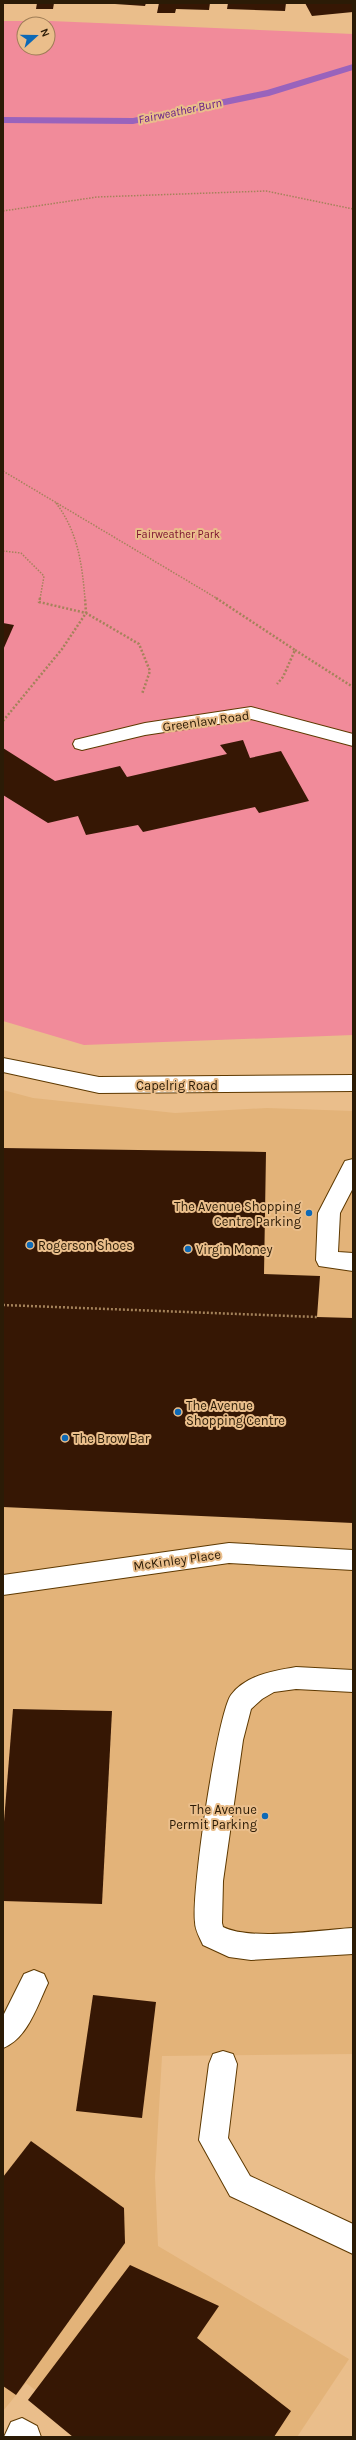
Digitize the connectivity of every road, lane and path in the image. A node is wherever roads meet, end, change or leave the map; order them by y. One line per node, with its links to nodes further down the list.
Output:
1 (353, 209): 2 (path)
2 (3, 211)
3 (3, 471): 4 (path)
4 (53, 499): 6 (path); 7 (path)
5 (3, 551): 6 (path)
6 (86, 613): 10 (path); 11 (path)
7 (295, 650): 8 (path); 9 (path)
8 (353, 687)
9 (251, 713): 11 (street, Greenlaw Road); 12 (street, Greenlaw Road)
10 (3, 721)
11 (145, 729): 13 (street, Greenlaw Road)
12 (353, 740)
13 (82, 744)
14 (3, 1065): 15 (street, Capelrig Road)
15 (353, 1083)
16 (353, 1167): 17 (street)
17 (353, 1262)
18 (3, 1306): 19 (path)
19 (317, 1317)
20 (353, 1560): 21 (street, McKinley Place)
21 (3, 1585)
22 (353, 1681): 23 (street)
23 (353, 1940)
24 (34, 1983): 25 (street)
25 (3, 2035)
26 (223, 2064): 27 (street)
27 (353, 2239)
28 (19, 2437): 29 (street)
29 (26, 2437)

